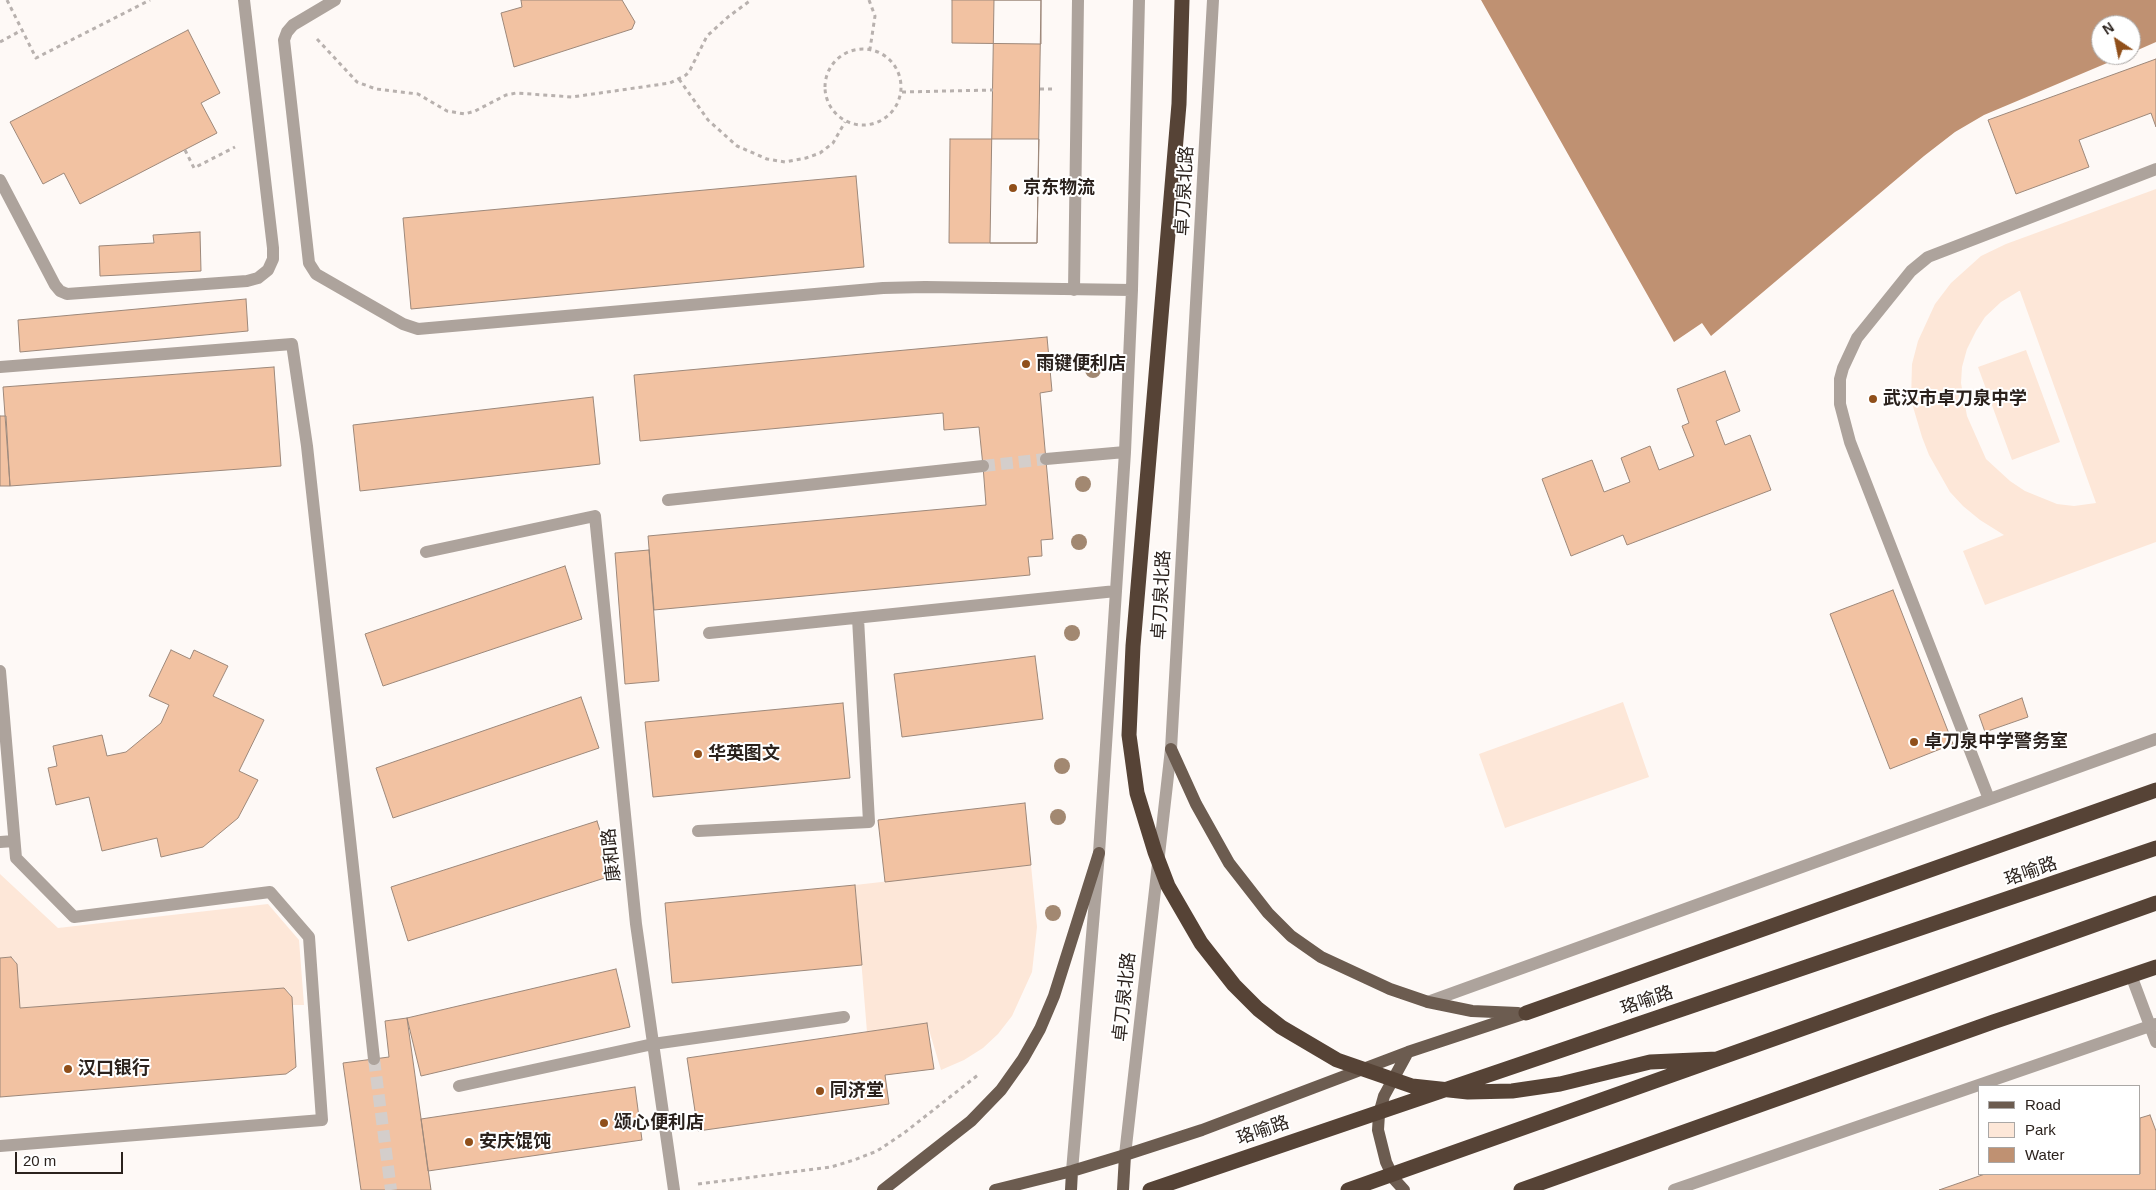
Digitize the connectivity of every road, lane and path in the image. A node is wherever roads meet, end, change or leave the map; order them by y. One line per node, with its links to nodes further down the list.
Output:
1 (7, 0): 12 (path)
2 (150, 0): 12 (path)
3 (244, 0): 19 (street)
4 (335, 0): 11 (street)
5 (751, 0): 15 (path)
6 (869, 0): 14 (path)
7 (1078, 0): 23 (street)
8 (1139, 0): 24 (street)
9 (1182, 0): 55 (highway)
10 (1213, 0): 36 (street, 卓刀泉北路)
11 (300, 19): 15 (path); 23 (street)
12 (22, 30): 13 (path)
13 (0, 42)
14 (870, 49): 17 (path); 18 (path)
15 (680, 79): 18 (path)
16 (993, 90): 17 (path)
17 (902, 92): 18 (path)
18 (846, 122)
19 (260, 134): 20 (path); 22 (street)
20 (184, 150)
21 (2156, 169): 38 (street)
22 (0, 180)
23 (1074, 290): 24 (street)
24 (1132, 290): 26 (street)
25 (0, 367): 54 (street)
26 (1125, 452): 27 (street); 31 (street)
27 (1046, 459)
28 (982, 466): 29 (street)
29 (668, 500)
30 (426, 552): 52 (street, 康和路)
31 (1116, 591): 32 (street); 43 (street)
32 (858, 618): 33 (street); 39 (street)
33 (709, 633)
34 (0, 671): 40 (street)
35 (2156, 739): 38 (street)
36 (1171, 749): 47 (main road); 61 (street, 卓刀泉北路)
37 (2156, 790): 48 (highway)
38 (1989, 799): 47 (street)
39 (698, 831)
40 (14, 841): 41 (street); 60 (street)
41 (0, 842)
42 (2156, 848): 68 (highway, 珞喻路)
43 (1100, 853): 56 (main road); 62 (street)
44 (2156, 904): 55 (highway)
45 (2156, 967): 46 (highway)
46 (2131, 975): 50 (street); 71 (highway)
47 (1428, 1002): 48 (main road)
48 (1526, 1014): 53 (main road)
49 (844, 1017): 52 (street)
50 (2153, 1025): 51 (street); 58 (street)
51 (2156, 1042)
52 (653, 1044): 59 (street); 63 (street, 康和路)
53 (1408, 1052): 61 (main road); 70 (main road)
54 (374, 1059)
55 (1717, 1059): 69 (highway)
56 (1011, 1075): 63 (path); 64 (main road)
57 (1978, 1085): 72 (street)
58 (1979, 1085)
59 (460, 1086)
60 (0, 1146)
61 (1125, 1155): 62 (main road); 67 (main road, 卓刀泉北路)
62 (1072, 1171): 65 (main road); 66 (main road)
63 (673, 1188)
64 (883, 1190)
65 (995, 1190)
66 (1071, 1190)
67 (1124, 1190)
68 (1150, 1190)
69 (1348, 1190)
70 (1404, 1190)
71 (1521, 1190)
72 (1674, 1190)

